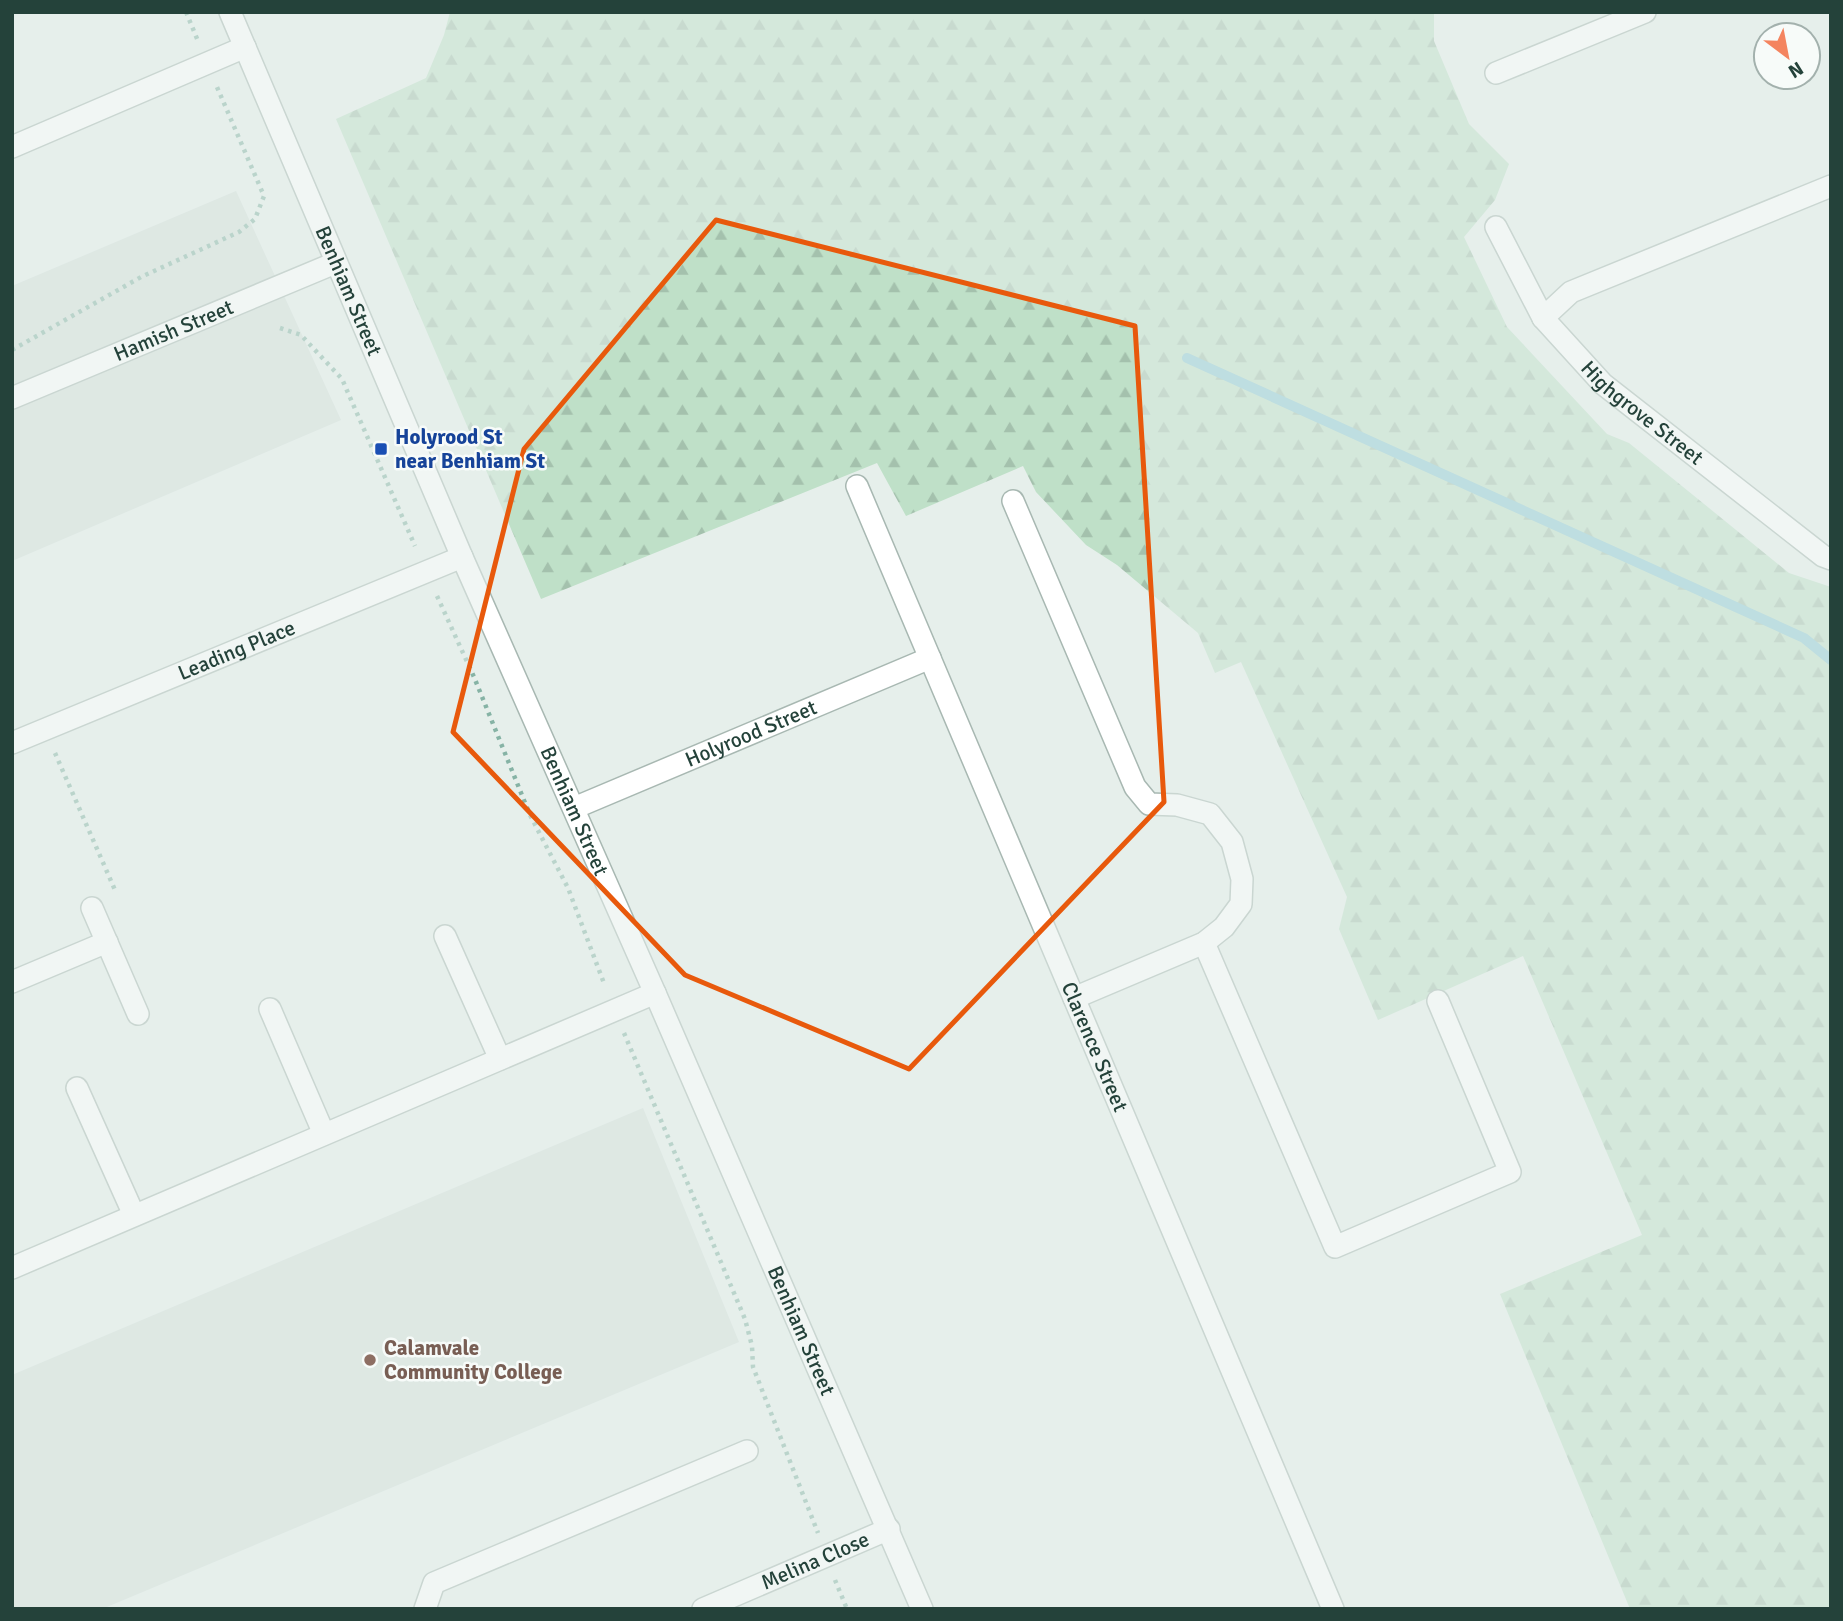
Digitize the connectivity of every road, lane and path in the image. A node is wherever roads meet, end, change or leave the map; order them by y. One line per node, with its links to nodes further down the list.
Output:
1 (186, 12): 5 (path)
2 (230, 12): 4 (street, Benhiam Street)
3 (1646, 12): 6 (street)
4 (245, 47): 5 (street); 10 (street, Benhiam Street)
5 (207, 65): 7 (street); 13 (path)
6 (1496, 74)
7 (12, 148)
8 (1831, 186): 11 (street)
9 (1496, 227): 11 (street, Highgrove Street)
10 (335, 263): 14 (street, Hamish Street); 17 (street, Benhiam Street)
11 (1543, 318): 18 (street, Highgrove Street)
12 (280, 328): 19 (path)
13 (12, 349)
14 (12, 398)
15 (857, 486): 20 (street, Clarence Street)
16 (1013, 501): 27 (street)
17 (462, 557): 19 (street, Leading Place); 23 (street, Benhiam Street)
18 (1831, 559)
19 (426, 571): 21 (street, Leading Place); 33 (path)
20 (930, 658): 23 (street, Holyrood Street); 30 (street, Clarence Street)
21 (45, 729): 22 (street, Leading Place); 24 (path)
22 (12, 743)
23 (573, 808): 29 (street, Benhiam Street)
24 (92, 908): 26 (street)
25 (445, 936): 35 (street)
26 (107, 942): 28 (street); 34 (street)
27 (1204, 943): 30 (street); 31 (street)
28 (12, 982)
29 (655, 993): 33 (street); 41 (street, Benhiam Street)
30 (1074, 998): 47 (street, Clarence Street)
31 (1438, 1001)
32 (270, 1009): 37 (street)
33 (614, 1010): 35 (street); 42 (path)
34 (138, 1014)
35 (500, 1059): 37 (street)
36 (77, 1088): 38 (street)
37 (324, 1134): 38 (street)
38 (134, 1215): 39 (street)
39 (12, 1268)
40 (747, 1451): 43 (street)
41 (889, 1529): 42 (street, Melina Close); 46 (street, Benhiam Street)
42 (826, 1557): 44 (street, Melina Close); 45 (path)
43 (425, 1609)
44 (703, 1609)
45 (847, 1609)
46 (922, 1609)
47 (1333, 1609)

